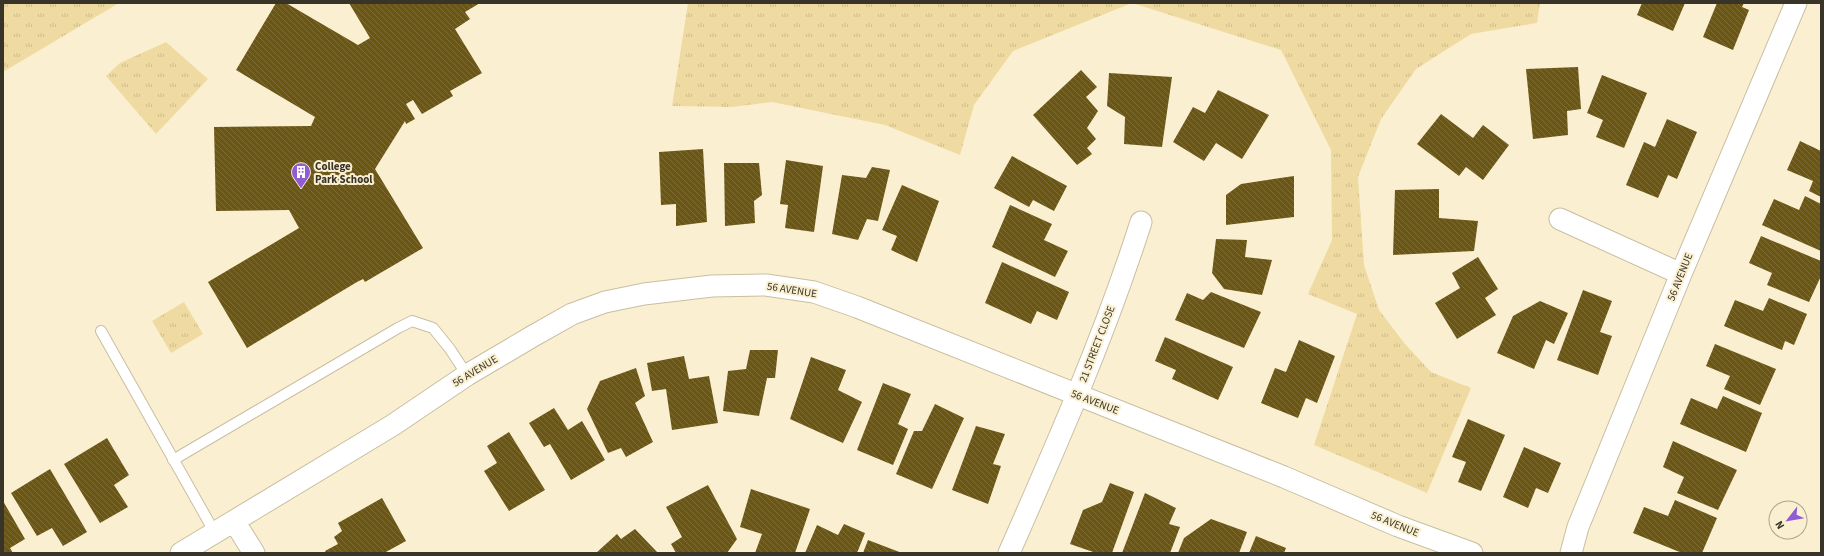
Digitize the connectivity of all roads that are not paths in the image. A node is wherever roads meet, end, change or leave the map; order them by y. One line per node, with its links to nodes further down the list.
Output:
1 (1796, 3): 4 (street, 56 AVENUE)
2 (1560, 219): 4 (street)
3 (1141, 222): 7 (street, 21 STREET CLOSE)
4 (1681, 274): 15 (street, 56 AVENUE)
5 (101, 331): 8 (lane)
6 (467, 375): 7 (street, 56 AVENUE); 8 (lane); 9 (street, 56 AVENUE)
7 (1077, 394): 13 (street, 21 STREET CLOSE); 14 (street, 56 AVENUE)
8 (173, 460): 10 (lane)
9 (234, 521): 10 (street, 56 AVENUE); 12 (street)
10 (215, 533): 11 (street, 56 AVENUE)
11 (181, 553)
12 (254, 553)
13 (1009, 553)
14 (1472, 553)
15 (1572, 553)

